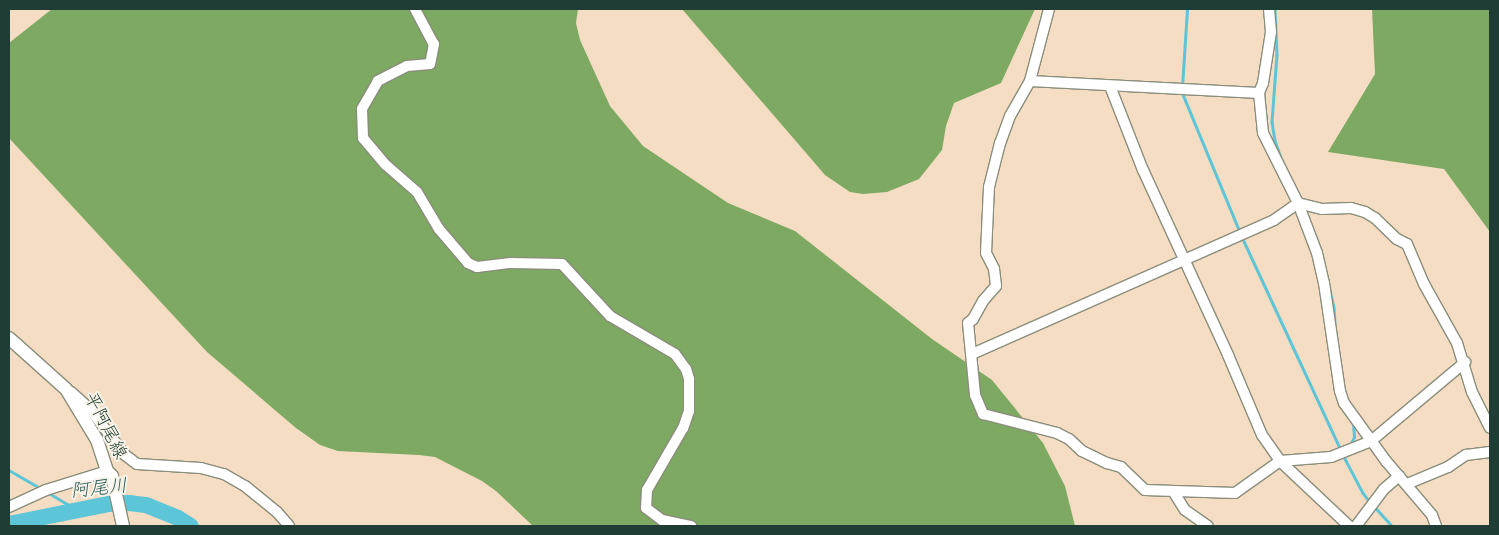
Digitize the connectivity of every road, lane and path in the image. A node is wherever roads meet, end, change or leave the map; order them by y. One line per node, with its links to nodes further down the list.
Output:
1 (415, 9): 24 (street)
2 (1049, 9): 4 (street)
3 (1269, 9): 6 (street)
4 (1030, 81): 5 (street); 10 (street)
5 (1110, 86): 6 (street); 8 (street)
6 (1259, 93): 7 (street)
7 (1298, 203): 8 (street); 11 (street); 14 (street)
8 (1184, 259): 10 (street); 16 (street)
9 (9, 338): 12 (main road, 平阿尾線)
10 (972, 354): 20 (street)
11 (1464, 362): 13 (street); 14 (street)
12 (66, 388): 17 (main road, 平阿尾線); 23 (street)
13 (1490, 428)
14 (1371, 441): 16 (street); 18 (street)
15 (1490, 452): 19 (street)
16 (1280, 461): 20 (street); 26 (street)
17 (109, 473): 21 (street); 22 (main road, 平阿尾線)
18 (1399, 476): 19 (street); 27 (street)
19 (1408, 484): 28 (street)
20 (1173, 491): 25 (street)
21 (9, 507)
22 (123, 526)
23 (289, 526)
24 (690, 526)
25 (1208, 526)
26 (1349, 526)
27 (1356, 526)
28 (1436, 526)

